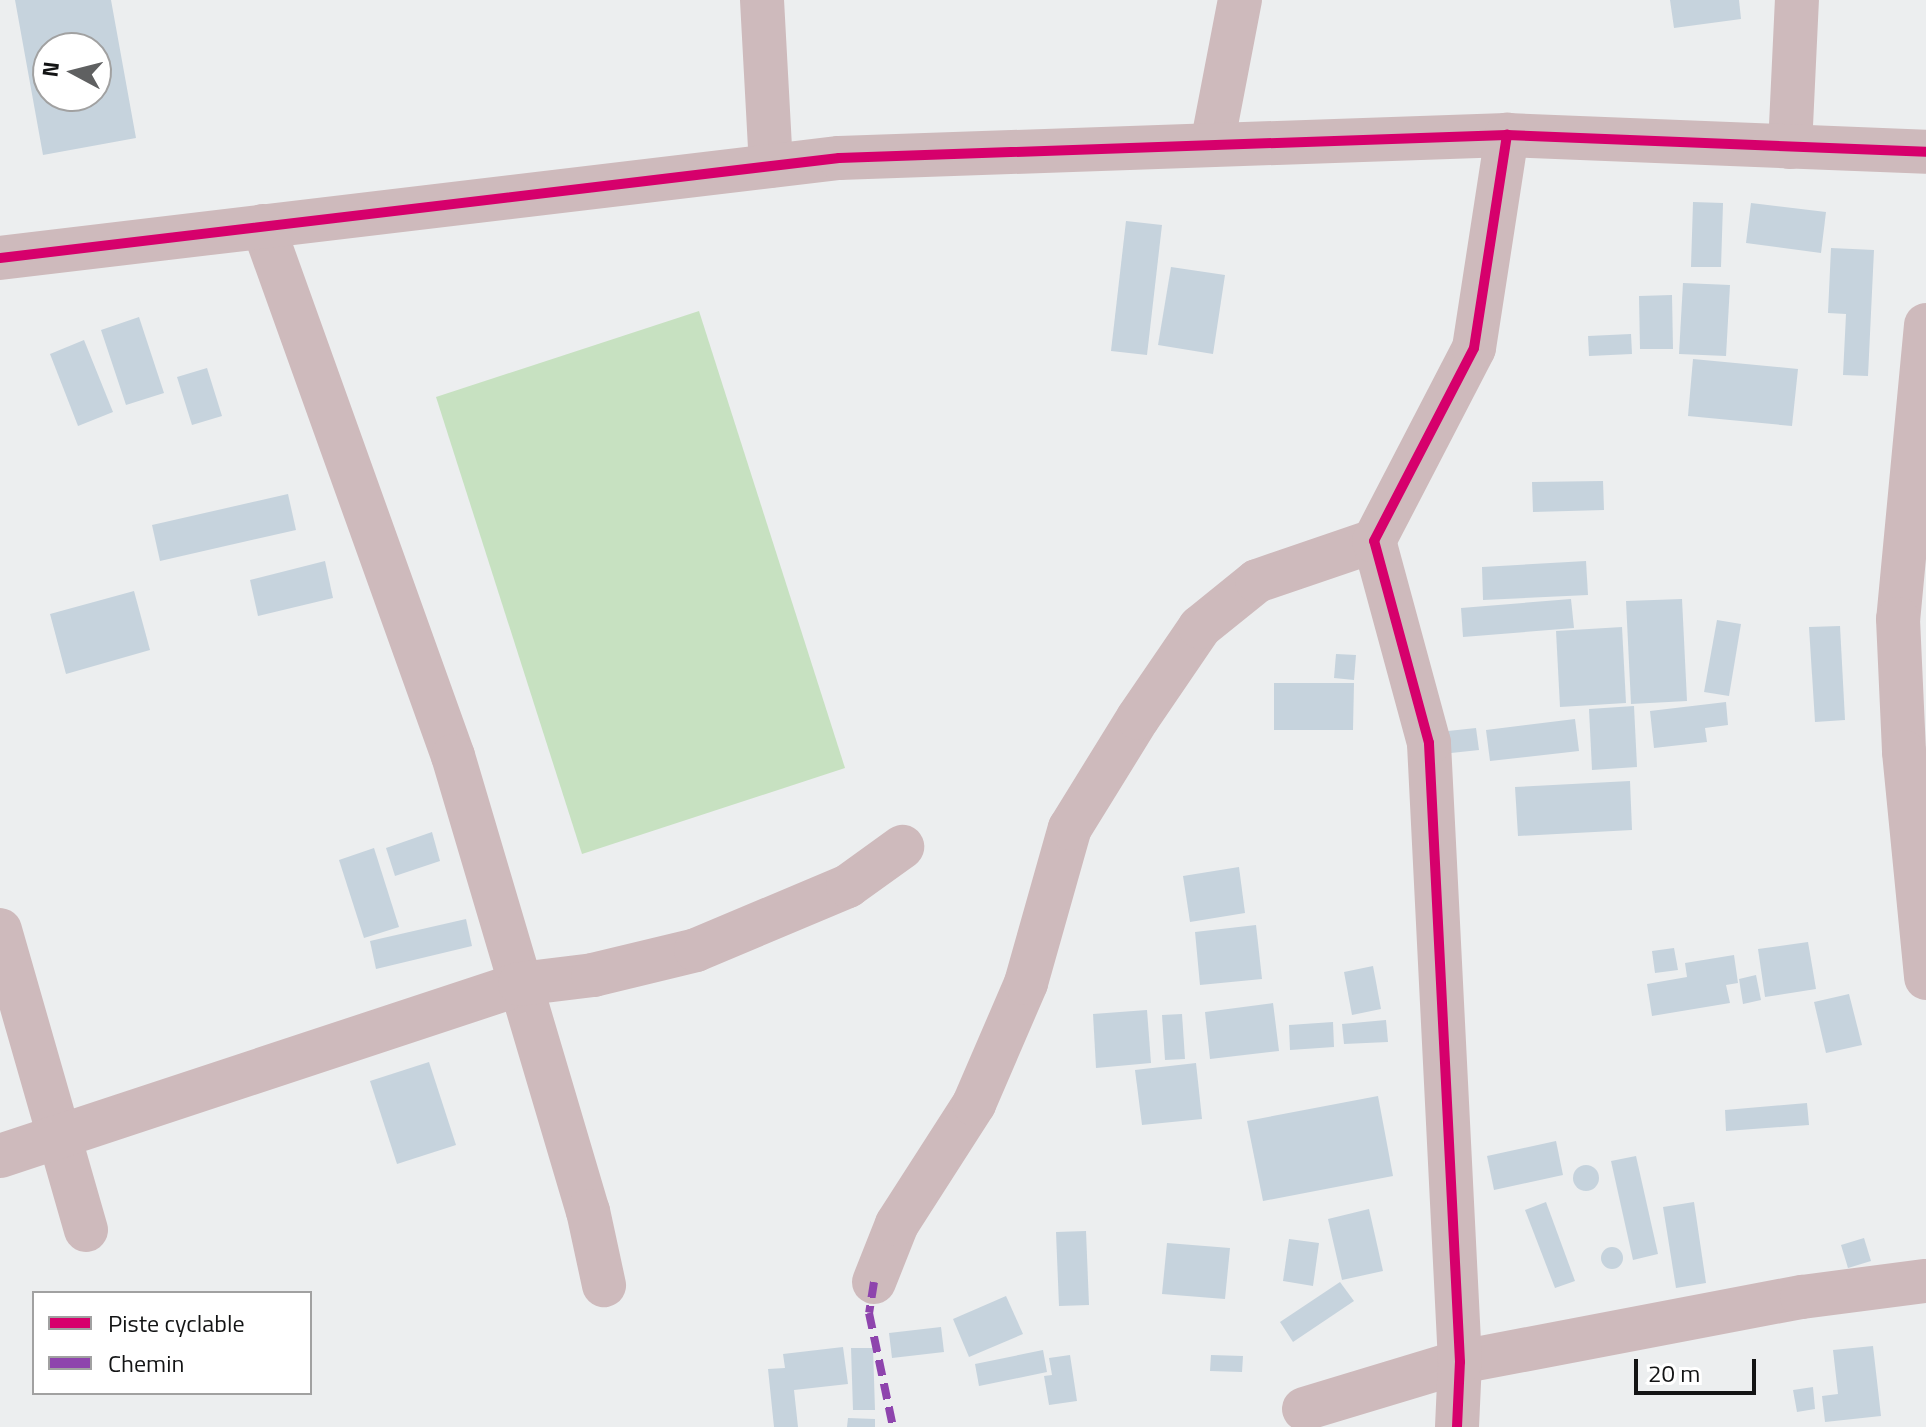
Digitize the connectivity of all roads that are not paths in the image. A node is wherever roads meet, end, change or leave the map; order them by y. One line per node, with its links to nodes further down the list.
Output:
1 (762, 0): 8 (street)
2 (1240, 0): 5 (street)
3 (1797, 0): 6 (street)
4 (1507, 135): 5 (street); 6 (street); 12 (street)
5 (1212, 145): 8 (street)
6 (1790, 147): 7 (street)
7 (1926, 152)
8 (771, 166): 9 (street)
9 (263, 226): 10 (street); 17 (street)
10 (0, 258)
11 (1926, 325): 13 (street)
12 (1374, 541): 22 (street); 24 (street)
13 (1915, 752): 16 (street)
14 (902, 847): 17 (street)
15 (0, 930): 18 (street)
16 (1926, 978)
17 (520, 984): 18 (street); 23 (street)
18 (59, 1134): 19 (street); 20 (street)
19 (0, 1156)
20 (86, 1230)
21 (1926, 1281): 24 (street)
22 (874, 1282)
23 (604, 1285)
24 (1460, 1362): 25 (street); 26 (street)
25 (1304, 1409)
26 (1457, 1427)

